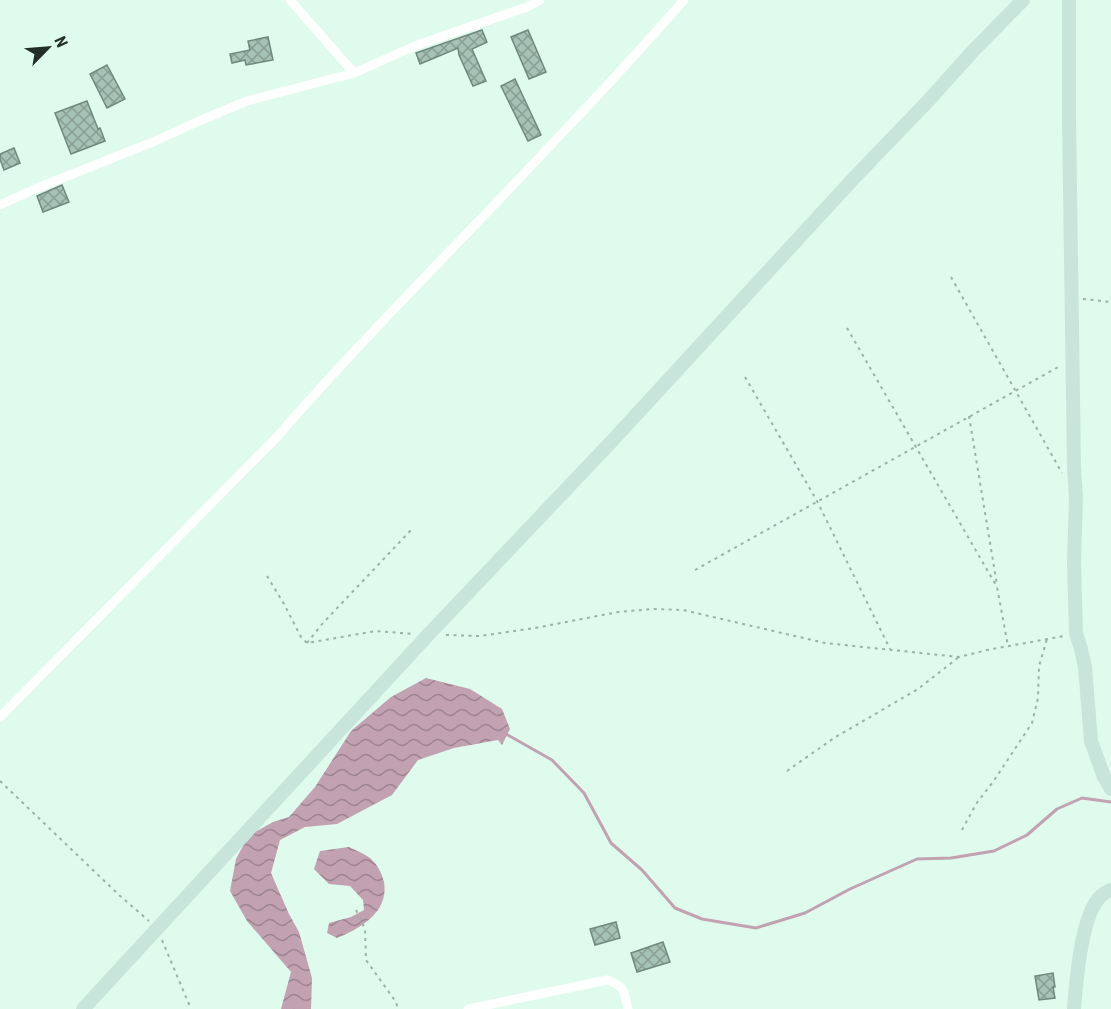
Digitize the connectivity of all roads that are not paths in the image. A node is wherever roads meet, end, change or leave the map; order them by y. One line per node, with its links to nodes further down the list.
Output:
1 (290, 0): 6 (street)
2 (540, 0): 6 (street)
3 (684, 0): 8 (street)
4 (1023, 0): 12 (street)
5 (1069, 0): 9 (street)
6 (354, 73): 7 (street)
7 (0, 205)
8 (0, 717)
9 (1111, 789)
10 (1111, 890): 11 (street)
11 (1072, 1008)
12 (83, 1009)
13 (468, 1009): 14 (street)
14 (628, 1009)

